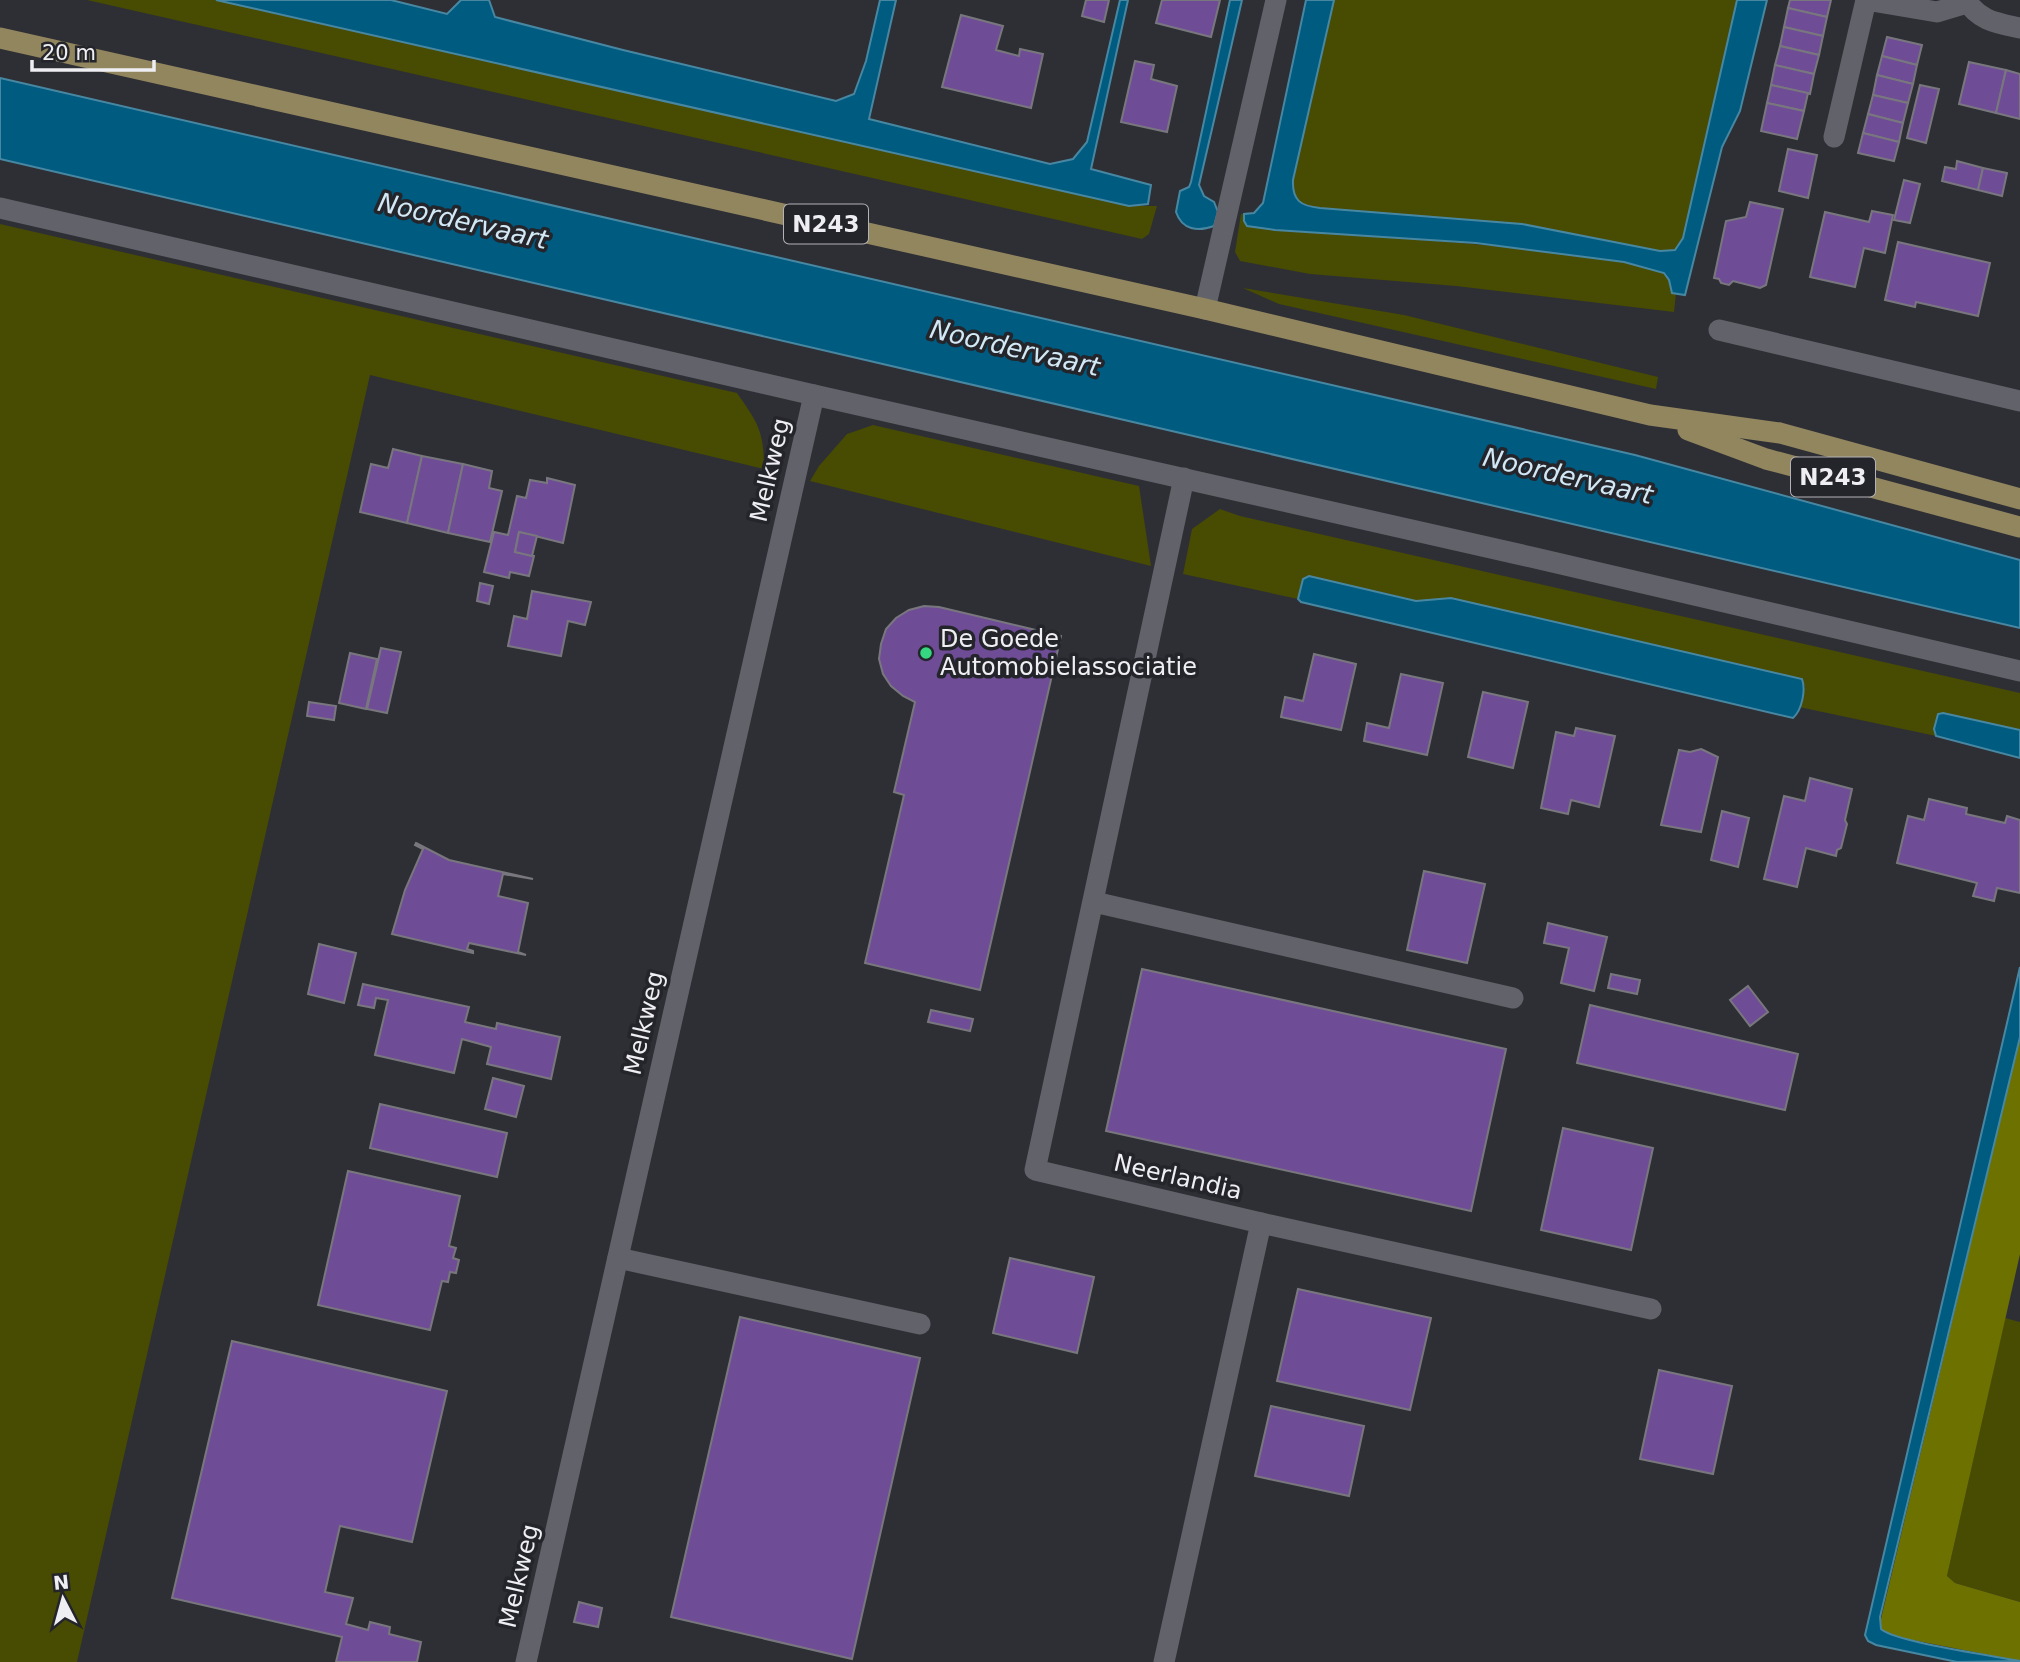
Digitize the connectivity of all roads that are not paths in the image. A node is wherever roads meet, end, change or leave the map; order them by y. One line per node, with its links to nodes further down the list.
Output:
1 (1276, 0): 7 (street)
2 (1967, 1): 3 (street); 5 (street)
3 (2020, 28)
4 (0, 38): 7 (main road, N243)
5 (1834, 137)
6 (0, 208): 9 (street)
7 (1205, 309): 11 (main road, N243)
8 (1719, 330): 10 (street)
9 (814, 395): 12 (street); 19 (street, Melkweg)
10 (2020, 401)
11 (1650, 415): 13 (main road, N243); 14 (main road, N243)
12 (1184, 478): 15 (street); 16 (street, Neerlandia)
13 (2020, 499)
14 (2020, 527)
15 (2020, 671)
16 (1094, 902): 17 (street); 18 (street, Neerlandia)
17 (1513, 998)
18 (1261, 1223): 20 (street); 23 (street, Neerlandia)
19 (618, 1258): 21 (street); 22 (street, Melkweg)
20 (1651, 1310)
21 (920, 1324)
22 (526, 1662)
23 (1164, 1662)

